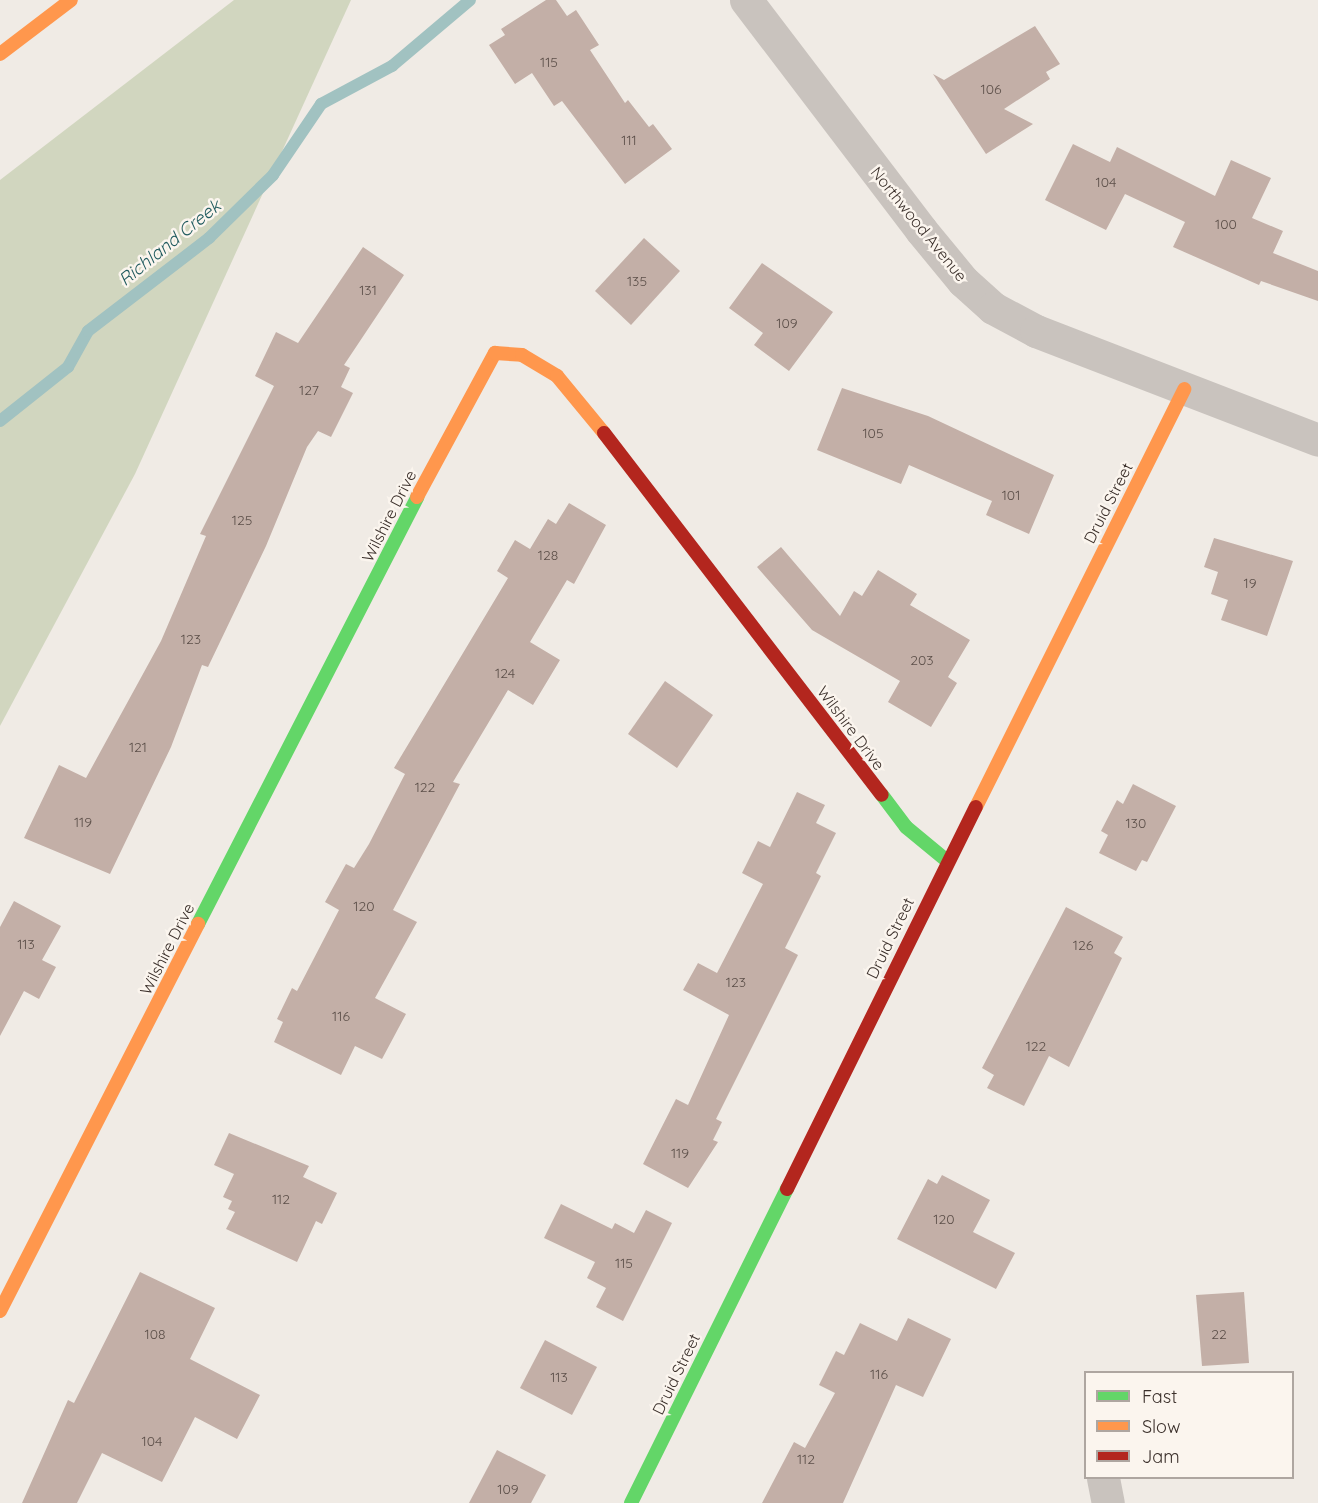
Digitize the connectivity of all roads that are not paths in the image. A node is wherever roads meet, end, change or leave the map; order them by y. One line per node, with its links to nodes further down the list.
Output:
1 (71, 0): 3 (street)
2 (746, 0): 4 (street, Northwood Avenue)
3 (0, 54)
4 (1184, 389): 5 (street, Northwood Avenue); 6 (street, Druid Street)
5 (1318, 440)
6 (946, 861): 7 (street, Wilshire Drive); 9 (street, Druid Street)
7 (0, 1311)
8 (1103, 1479): 10 (street)
9 (631, 1503)
10 (1108, 1503)

